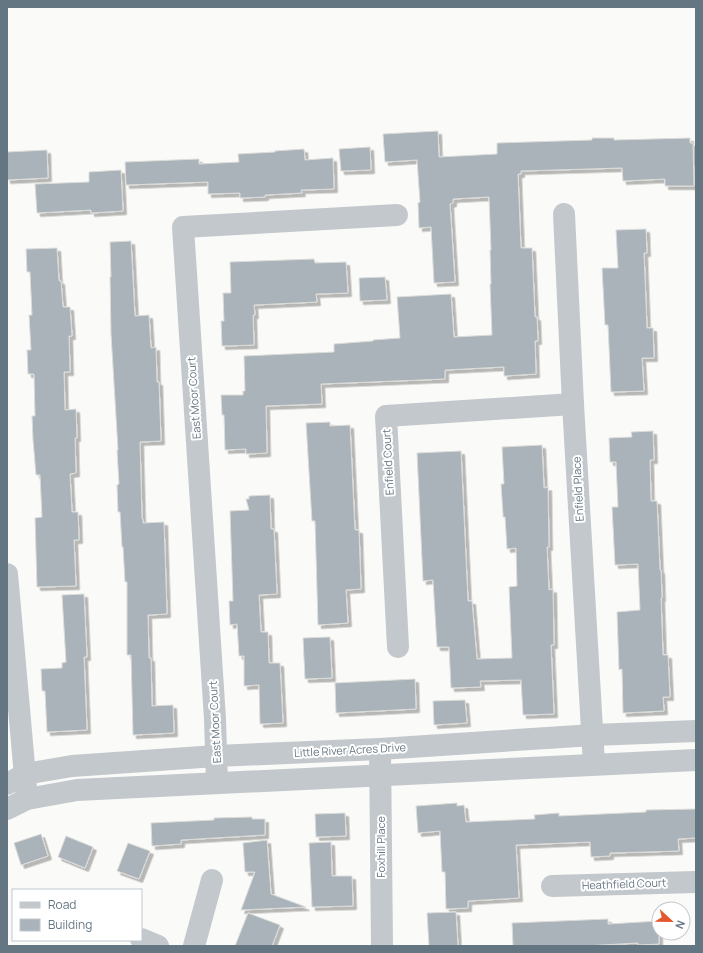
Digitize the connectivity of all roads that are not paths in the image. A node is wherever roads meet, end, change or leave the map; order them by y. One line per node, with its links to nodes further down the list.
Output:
1 (564, 214): 3 (street, Enfield Place)
2 (397, 216): 10 (street, East Moor Court)
3 (573, 404): 6 (street, Enfield Court); 8 (street, Enfield Place)
4 (7, 574): 5 (street)
5 (9, 621): 14 (street)
6 (398, 647)
7 (696, 731): 8 (street, Little River Acres Drive)
8 (593, 735): 9 (street, Little River Acres Drive); 12 (street, Enfield Place)
9 (380, 749): 10 (street, Little River Acres Drive); 13 (street, Foxhill Place)
10 (216, 756): 14 (street, Little River Acres Drive); 15 (street, East Moor Court)
11 (696, 760): 12 (street)
12 (594, 764): 13 (street)
13 (380, 774): 15 (street); 24 (street, Foxhill Place)
14 (16, 779): 16 (street)
15 (217, 783): 16 (street)
16 (27, 799): 17 (street)
17 (7, 809)
18 (212, 880): 23 (street)
19 (696, 882): 20 (street, Heathfield Court)
20 (552, 886)
21 (142, 939): 22 (street)
22 (158, 946)
23 (194, 946)
24 (382, 946)

